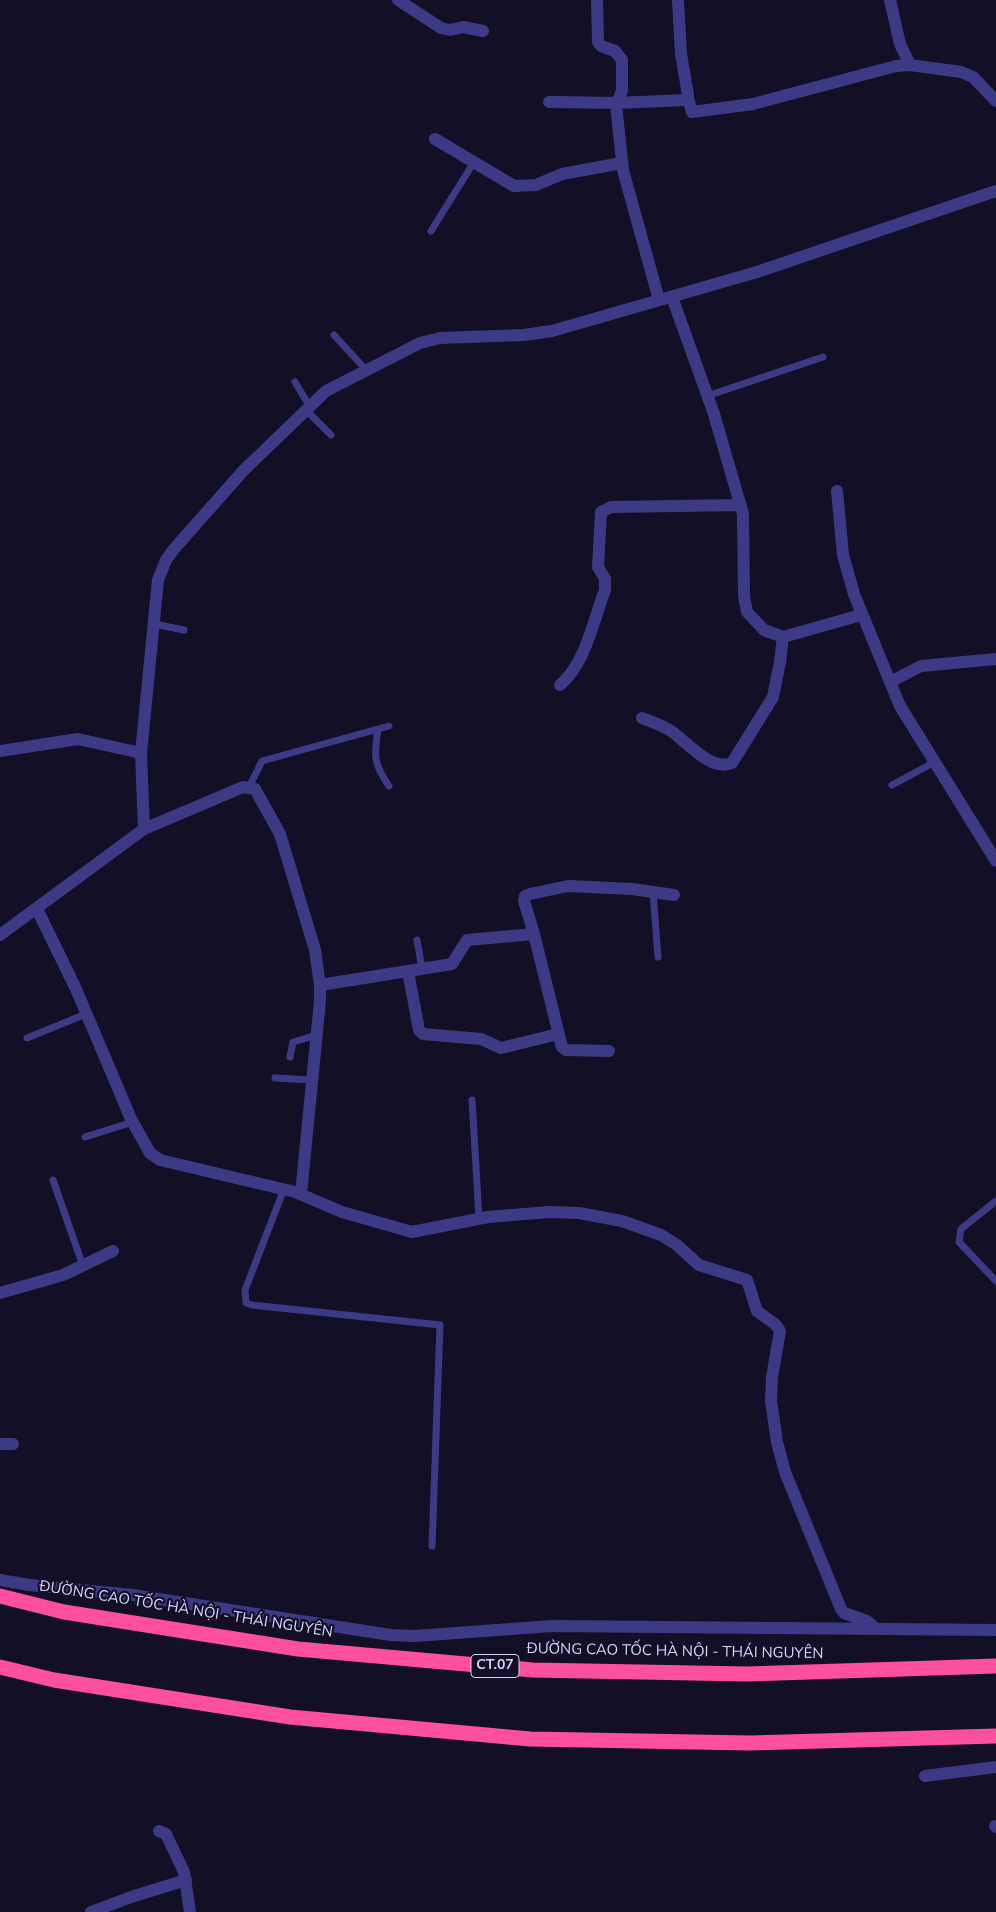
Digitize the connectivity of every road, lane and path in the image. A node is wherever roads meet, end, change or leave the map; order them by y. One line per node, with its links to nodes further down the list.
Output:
1 (398, 0): 5 (street)
2 (596, 0): 10 (street)
3 (678, 0): 7 (street)
4 (890, 0): 6 (street)
5 (483, 31)
6 (910, 65): 7 (street); 8 (street)
7 (688, 98): 10 (street)
8 (996, 101)
9 (549, 102): 10 (street)
10 (617, 103): 13 (street)
11 (435, 139): 12 (street)
12 (474, 162): 13 (street); 15 (lane)
13 (622, 163): 17 (street)
14 (996, 191): 16 (street)
15 (431, 231)
16 (672, 297): 17 (street); 22 (street)
17 (659, 300): 20 (street)
18 (334, 335): 20 (lane)
19 (823, 357): 22 (lane)
20 (367, 371): 23 (street)
21 (295, 382): 23 (lane)
22 (707, 396): 26 (street)
23 (308, 408): 24 (lane); 28 (street)
24 (331, 435)
25 (837, 491): 27 (street)
26 (741, 505): 30 (street); 33 (street)
27 (861, 615): 30 (street); 32 (street)
28 (154, 624): 29 (lane); 38 (street)
29 (184, 630)
30 (783, 637): 34 (street)
31 (996, 659): 32 (street)
32 (890, 682): 39 (street)
33 (560, 685)
34 (642, 718)
35 (389, 726): 36 (lane)
36 (378, 729): 41 (lane); 42 (lane)
37 (0, 751): 38 (street)
38 (141, 753): 43 (street)
39 (933, 763): 40 (lane); 44 (street)
40 (892, 785)
41 (389, 786)
42 (250, 787): 43 (street); 54 (street)
43 (144, 829): 47 (street)
44 (996, 861)
45 (653, 892): 46 (street); 48 (street); 51 (lane)
46 (674, 896)
47 (36, 909): 49 (street); 55 (street)
48 (534, 934): 52 (street); 56 (street)
49 (0, 935)
50 (417, 940): 52 (lane)
51 (658, 957)
52 (422, 969): 53 (street)
53 (408, 971): 54 (street); 56 (street)
54 (320, 985): 57 (street)
55 (86, 1014): 58 (lane); 64 (street)
56 (558, 1034): 59 (street)
57 (317, 1035): 60 (lane); 62 (street)
58 (27, 1038)
59 (609, 1051)
60 (290, 1057)
61 (274, 1078): 62 (lane)
62 (313, 1080): 68 (street)
63 (472, 1100): 70 (lane)
64 (133, 1122): 65 (lane); 67 (street)
65 (85, 1137)
66 (53, 1180): 72 (lane)
67 (284, 1189): 68 (street); 75 (lane)
68 (301, 1194): 70 (street)
69 (996, 1201): 73 (lane)
70 (479, 1218): 78 (street)
71 (113, 1251): 72 (street)
72 (83, 1266): 74 (street)
73 (996, 1281)
74 (0, 1293)
75 (432, 1546)
76 (0, 1580): 78 (street)
77 (0, 1596): 80 (highway, ĐƯỜNG CAO TỐC HÀ NỘI - THÁI NGUYÊN / CT.07)
78 (876, 1629): 79 (street)
79 (996, 1630)
80 (996, 1666)
81 (0, 1667): 82 (highway)
82 (996, 1736)
83 (996, 1767): 84 (street)
84 (924, 1776)
85 (160, 1830): 86 (street)
86 (186, 1880): 87 (street); 88 (street)
87 (91, 1912)
88 (190, 1912)

